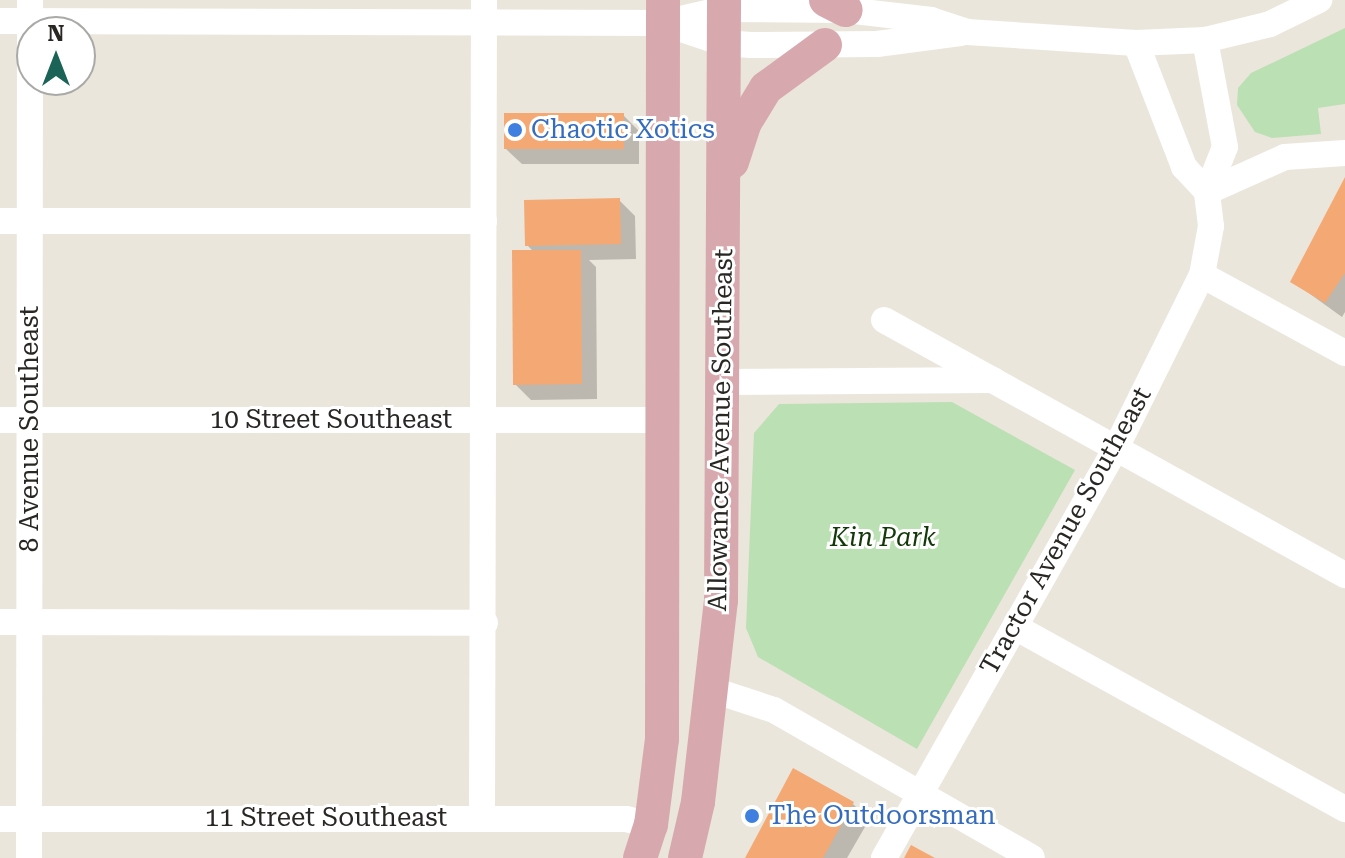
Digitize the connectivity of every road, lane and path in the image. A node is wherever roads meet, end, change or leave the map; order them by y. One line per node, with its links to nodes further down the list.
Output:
1 (1319, 0): 9 (street)
2 (724, 4): 3 (street); 6 (street); 10 (main road, Allowance Avenue Southeast)
3 (836, 5): 8 (street)
4 (30, 11): 5 (street); 7 (street); 17 (street, 8 Avenue Southeast)
5 (484, 11): 6 (street); 18 (street)
6 (663, 11): 10 (street); 27 (main road)
7 (0, 21)
8 (967, 32): 11 (street); 12 (street)
9 (1205, 40): 11 (street); 15 (street, Tractor Avenue Southeast)
10 (723, 43): 12 (street); 14 (main road, Allowance Avenue Southeast)
11 (1136, 43): 15 (street)
12 (825, 45): 14 (main road)
13 (1345, 153): 15 (street)
14 (722, 192): 23 (main road, Allowance Avenue Southeast)
15 (1207, 192): 19 (street, Tractor Avenue Southeast)
16 (0, 221): 17 (street)
17 (30, 221): 18 (street); 25 (street, 8 Avenue Southeast)
18 (484, 221): 26 (street)
19 (1202, 275): 21 (street); 28 (street, Tractor Avenue Southeast)
20 (884, 320): 22 (street)
21 (1345, 353)
22 (996, 380): 23 (street); 28 (street)
23 (724, 382): 34 (main road, Allowance Avenue Southeast)
24 (0, 420): 25 (street, 10 Street Southeast)
25 (30, 420): 26 (street, 10 Street Southeast); 31 (street, 8 Avenue Southeast)
26 (483, 420): 27 (street, 10 Street Southeast); 32 (street)
27 (662, 420): 40 (main road)
28 (1116, 448): 29 (street); 33 (street, Tractor Avenue Southeast)
29 (1345, 575)
30 (0, 622): 31 (street)
31 (29, 622): 32 (street); 39 (street, 8 Avenue Southeast)
32 (485, 623): 37 (street)
33 (1015, 627): 35 (street, Tractor Avenue Southeast); 36 (street)
34 (713, 690): 35 (street); 43 (main road, Allowance Avenue Southeast)
35 (919, 794): 44 (street, Tractor Avenue Southeast); 45 (street)
36 (1345, 809)
37 (482, 818): 39 (street, 11 Street Southeast); 40 (street, 11 Street Southeast)
38 (0, 819): 39 (street, 11 Street Southeast)
39 (29, 819): 41 (street, 8 Avenue Southeast)
40 (651, 825): 42 (main road)
41 (29, 858)
42 (640, 858)
43 (685, 858)
44 (884, 858)
45 (1032, 858)

